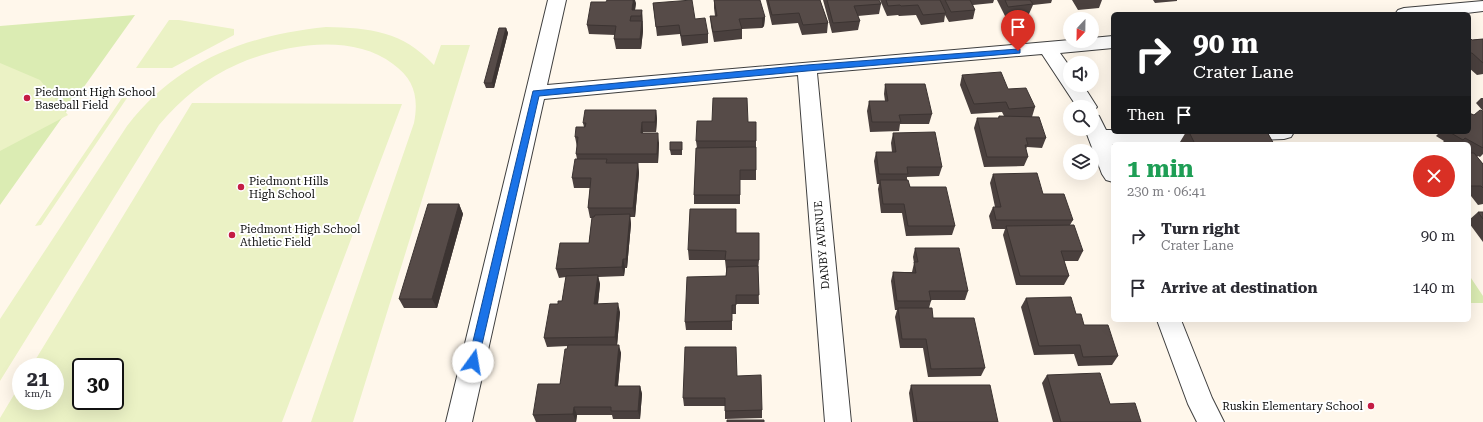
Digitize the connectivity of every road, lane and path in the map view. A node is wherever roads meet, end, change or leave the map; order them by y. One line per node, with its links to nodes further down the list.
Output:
1 (557, 0): 8 (street)
2 (1483, 6): 3 (street)
3 (1424, 12)
4 (1111, 42): 5 (street)
5 (1048, 49): 6 (street); 7 (street)
6 (807, 68): 8 (street); 15 (street, DANBY AVENUE)
7 (1063, 71)
8 (536, 93): 14 (street)
9 (1099, 129): 10 (street)
10 (1111, 129)
11 (1098, 136): 12 (street)
12 (1111, 169)
13 (1170, 322): 16 (street)
14 (459, 422)
15 (838, 422)
16 (1211, 422)

